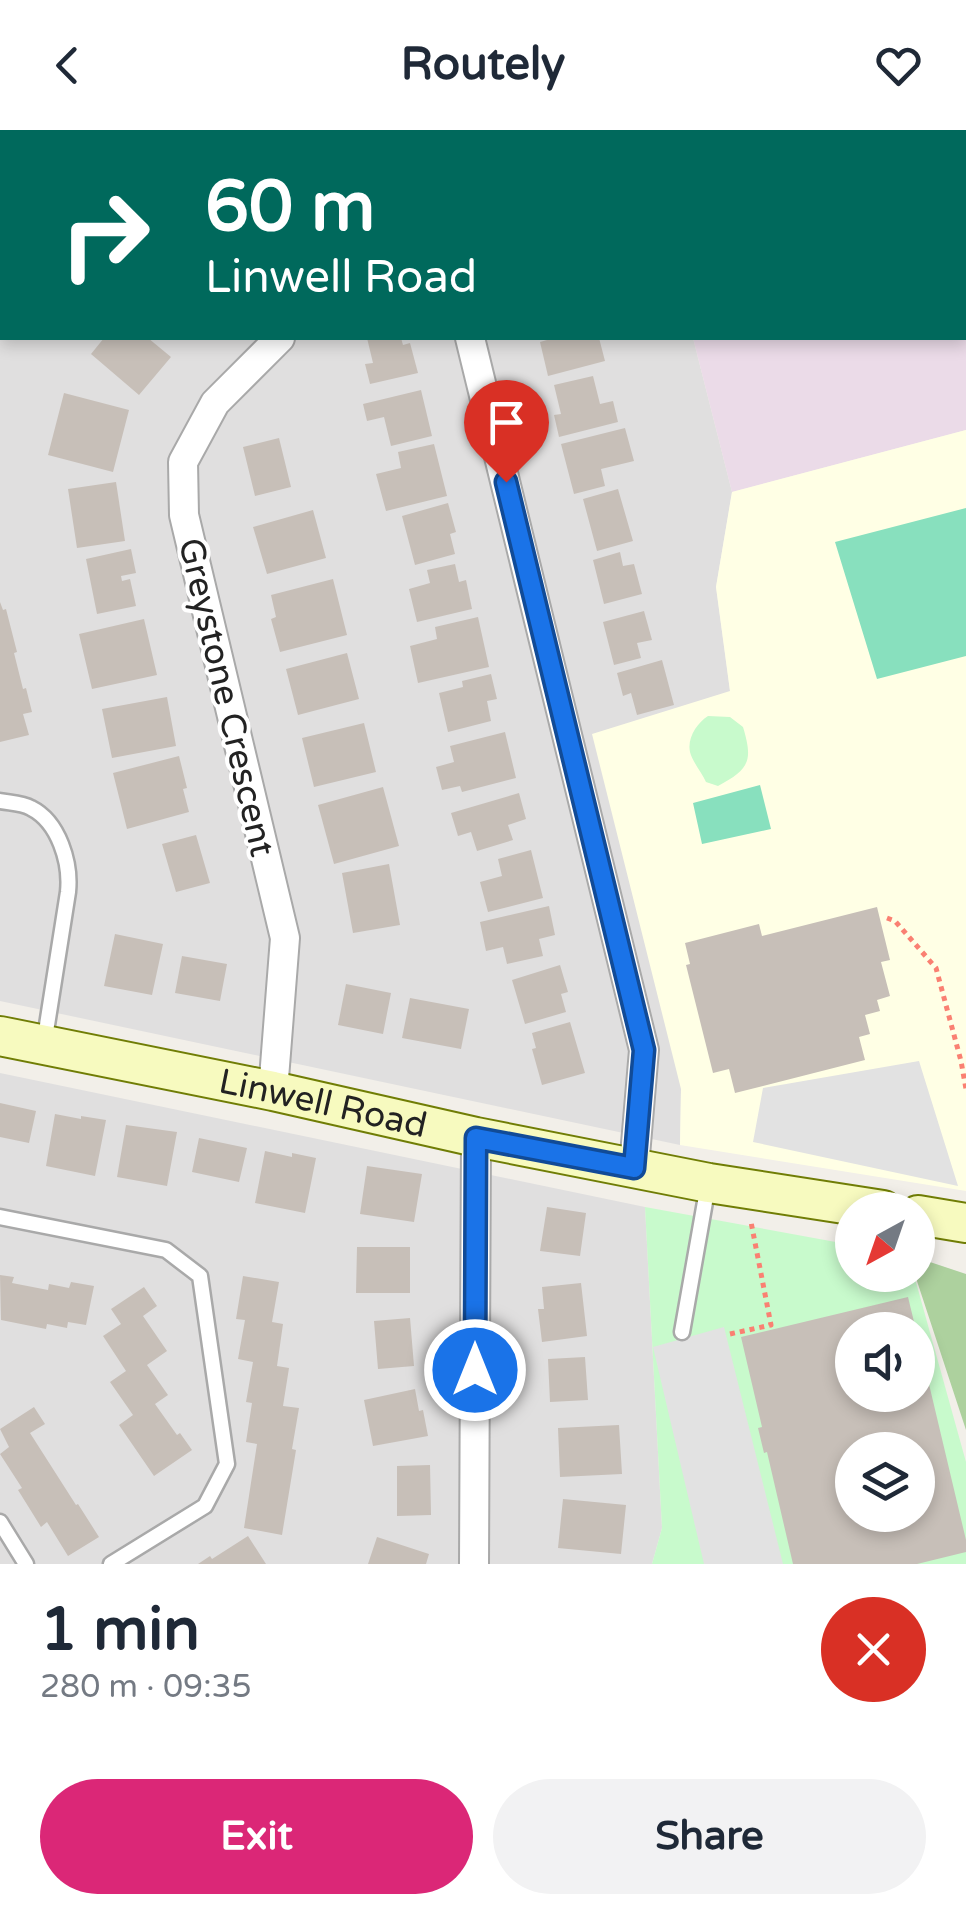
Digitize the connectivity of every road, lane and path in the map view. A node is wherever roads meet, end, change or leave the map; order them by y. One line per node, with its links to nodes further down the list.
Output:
1 (278, 340): 7 (street, Greystone Crescent)
2 (470, 340): 10 (street)
3 (0, 802): 6 (lane)
4 (888, 918): 8 (path)
5 (0, 1036): 6 (main road, Linwell Road)
6 (44, 1045): 7 (main road, Linwell Road)
7 (274, 1090): 9 (main road, Linwell Road)
8 (966, 1090)
9 (476, 1138): 10 (main road, Linwell Road); 22 (street)
10 (634, 1168): 11 (main road, Linwell Road)
11 (709, 1183): 12 (main road, Linwell Road); 17 (lane)
12 (755, 1190): 13 (main road, Linwell Road); 18 (path)
13 (835, 1202)
14 (0, 1217): 21 (lane)
15 (935, 1218): 16 (main road)
16 (966, 1223)
17 (682, 1332)
18 (730, 1334)
19 (0, 1522): 20 (lane)
20 (26, 1564)
21 (110, 1564)
22 (474, 1564)

